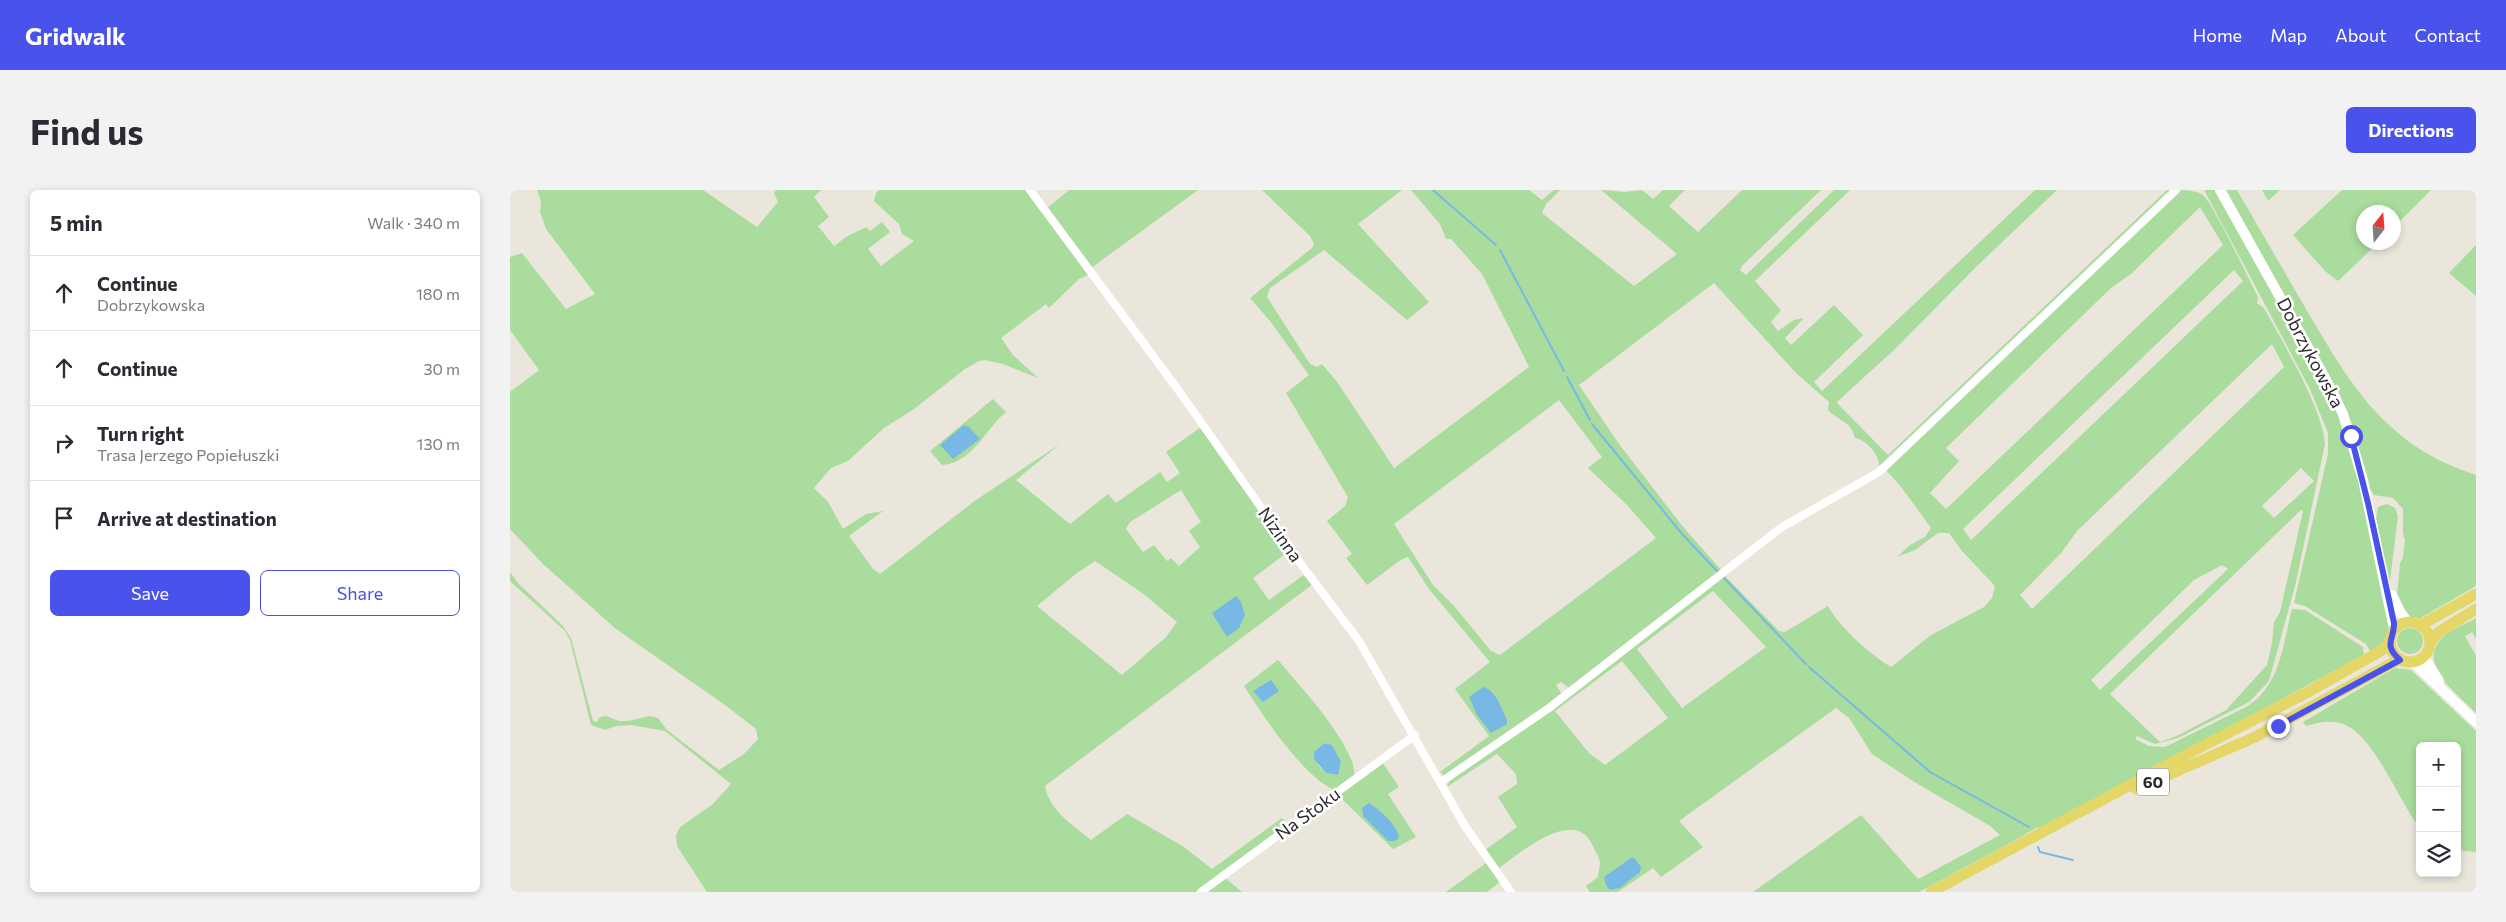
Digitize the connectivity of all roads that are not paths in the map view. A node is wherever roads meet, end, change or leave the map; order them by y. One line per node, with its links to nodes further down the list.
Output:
1 (1030, 190): 17 (street, Nizinna)
2 (2176, 190): 18 (street)
3 (2220, 190): 4 (main road, Dobrzykowska)
4 (2386, 584): 7 (main road, Dobrzykowska); 9 (main road, Dobrzykowska)
5 (2476, 594): 8 (main road)
6 (2476, 609): 11 (main road)
7 (2408, 622): 8 (main road); 9 (main road)
8 (2421, 625): 11 (main road)
9 (2394, 629): 10 (main road)
10 (2390, 642): 13 (main road); 19 (main road, 60)
11 (2430, 642): 12 (main road)
12 (2424, 657): 14 (main road); 15 (main road)
13 (2400, 660): 14 (main road); 19 (main road, 60)
14 (2413, 662): 15 (main road)
15 (2446, 692): 16 (main road)
16 (2476, 722)
17 (1415, 735): 18 (street, Nizinna); 20 (street, Na Stoku)
18 (1441, 782): 21 (street, Nizinna)
19 (2088, 809): 22 (main road, 60)
20 (1201, 892)
21 (1511, 892)
22 (1931, 892)

